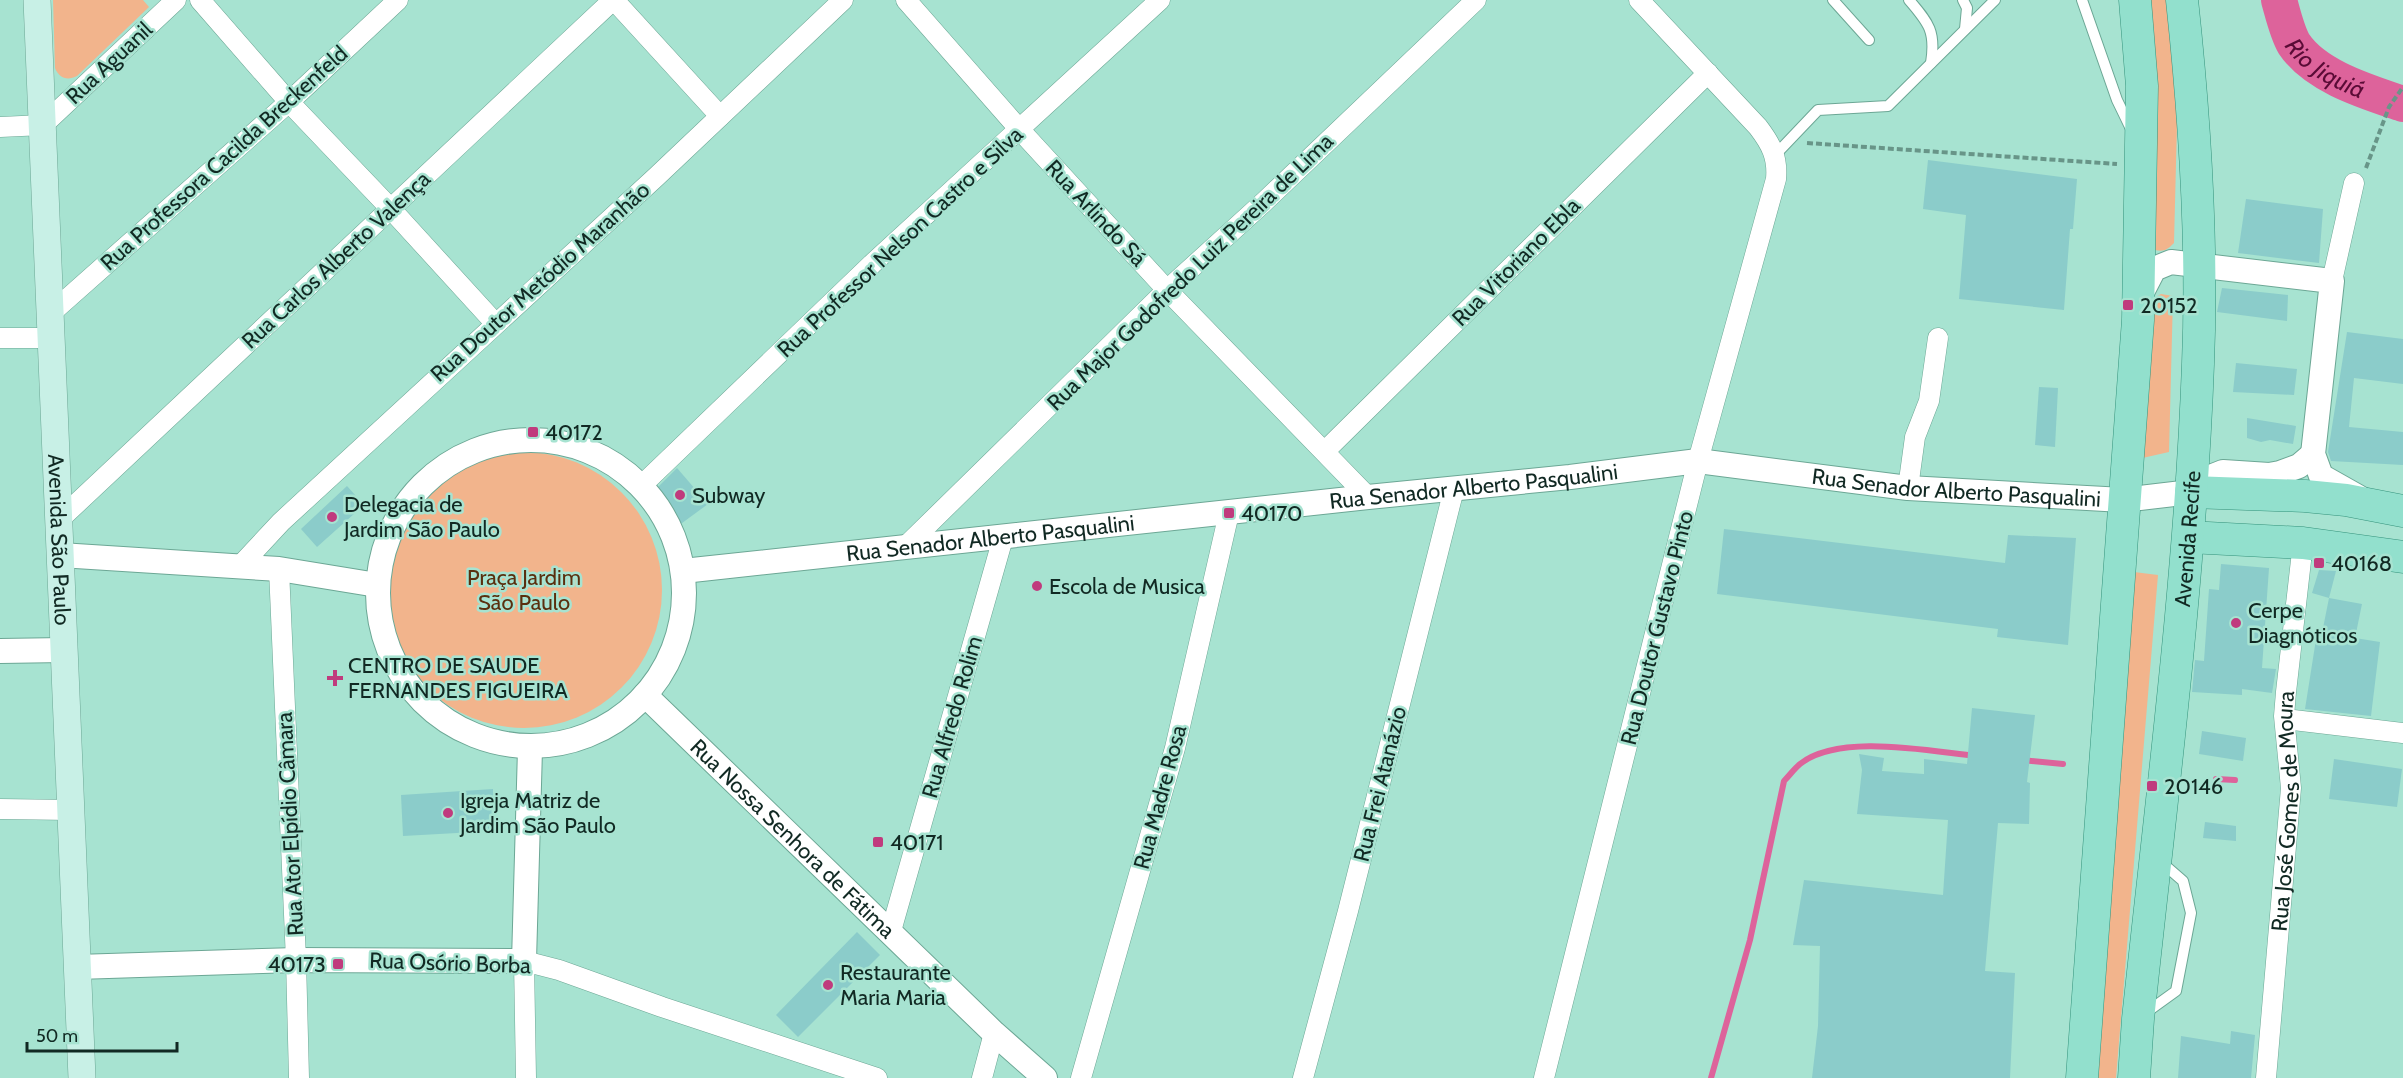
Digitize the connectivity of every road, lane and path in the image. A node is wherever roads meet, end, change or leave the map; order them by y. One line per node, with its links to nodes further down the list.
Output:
1 (38, 0): 25 (main road, Avenida São Paulo)
2 (176, 0): 25 (street, Rua Aguanil)
3 (200, 0): 23 (street)
4 (398, 0): 23 (street, Rua Professora Cacilda Breckenfeld)
5 (614, 0): 24 (street); 31 (street, Rua Carlos Alberto Valença)
6 (843, 0): 24 (street, Rua Doutor Metódio Maranhão)
7 (906, 0): 27 (street, Rua Arlindo Sá)
8 (1161, 0): 27 (street, Rua Professor Nelson Castro e Silva)
9 (1476, 0): 34 (street, Rua Major Godofredo Luiz Pereira de Lima)
10 (1639, 0): 21 (street)
11 (1833, 0): 19 (lane)
12 (1909, 0): 20 (lane)
13 (1964, 0): 18 (lane)
14 (1995, 0): 18 (lane)
15 (2082, 0): 29 (lane)
16 (2135, 0): 29 (main road)
17 (2182, 0): 32 (main road, Avenida Recife)
18 (1965, 29): 20 (lane)
19 (1869, 40)
20 (1931, 63): 28 (lane)
21 (1708, 73): 28 (street); 40 (street, Rua Vitoriano Ebla)
22 (2403, 87): 30 (path)
23 (289, 102): 31 (street); 37 (street, Rua Professora Cacilda Breckenfeld)
24 (720, 116): 36 (street, Rua Doutor Metódio Maranhão)
25 (43, 125): 26 (street); 37 (main road, Avenida São Paulo)
26 (0, 127)
27 (1020, 130): 34 (street, Rua Arlindo Sá); 43 (street, Rua Professor Nelson Castro e Silva)
28 (1776, 154): 29 (path); 42 (street, Rua Doutor Gustavo Pinto)
29 (2141, 158): 35 (main road)
30 (2354, 183): 33 (street)
31 (390, 208): 36 (street); 51 (street, Rua Carlos Alberto Valença)
32 (2198, 264): 33 (street); 35 (street); 46 (main road, Avenida Recife)
33 (2332, 281): 41 (street)
34 (1167, 290): 40 (street, Rua Arlindo Sá); 55 (street, Rua Major Godofredo Luiz Pereira de Lima)
35 (2139, 298): 48 (main road)
36 (495, 322): 58 (street, Rua Doutor Metódio Maranhão)
37 (51, 326): 38 (street); 51 (main road, Avenida São Paulo)
38 (0, 338)
39 (1938, 338): 44 (street)
40 (1324, 451): 47 (street, Rua Arlindo Sá)
41 (2313, 454): 46 (street); 49 (street)
42 (1698, 461): 44 (street, Rua Senador Alberto Pasqualini); 45 (street, Rua Senador Alberto Pasqualini); 85 (street, Rua Doutor Gustavo Pinto)
43 (641, 486): 60 (street); 61 (street)
44 (1908, 488): 48 (street, Rua Senador Alberto Pasqualini)
45 (1454, 489): 47 (street, Rua Senador Alberto Pasqualini); 84 (street, Rua Frei Atanázio)
46 (2191, 492): 48 (street, Rua Senador Alberto Pasqualini); 49 (main road); 52 (main road, Avenida Recife)
47 (1368, 497): 50 (street, Rua Senador Alberto Pasqualini)
48 (2123, 500): 86 (main road)
49 (2389, 508)
50 (1229, 513): 53 (street, Rua Senador Alberto Pasqualini); 83 (street, Rua Madre Rosa)
51 (58, 520): 56 (main road, Avenida São Paulo)
52 (2189, 537): 54 (main road); 70 (main road, Avenida Recife)
53 (1003, 538): 55 (street, Rua Senador Alberto Pasqualini); 71 (street, Rua Alfredo Rolim)
54 (2303, 543): 57 (main road); 65 (street, Rua José Gomes de Moura)
55 (905, 547): 60 (street, Rua Senador Alberto Pasqualini)
56 (60, 555): 58 (street); 62 (main road, Avenida São Paulo)
57 (2403, 556)
58 (240, 566): 59 (street)
59 (279, 569): 61 (street); 72 (street, Rua Ator Elpídio Câmara)
60 (683, 571): 64 (street)
61 (377, 585): 67 (street)
62 (64, 650): 63 (street); 69 (main road, Avenida São Paulo)
63 (0, 651)
64 (645, 695): 67 (street); 71 (street, Rua Nossa Senhora de Fátima)
65 (2285, 719): 66 (street); 88 (street, Rua José Gomes de Moura)
66 (2403, 733)
67 (530, 749): 73 (street)
68 (0, 809): 69 (street)
69 (70, 810): 74 (main road, Avenida São Paulo)
70 (2155, 857): 75 (main road, Avenida Recife); 75 (lane)
71 (891, 931): 76 (street, Rua Nossa Senhora de Fátima)
72 (296, 960): 73 (street, Rua Osório Borba); 74 (street, Rua Osório Borba); 78 (street, Rua Ator Elpídio Câmara)
73 (524, 961): 79 (street); 80 (street, Rua Osório Borba)
74 (77, 967): 77 (main road, Avenida São Paulo)
75 (2138, 1019): 87 (main road, Avenida Recife)
76 (994, 1033): 81 (street); 82 (street, Rua Nossa Senhora de Fátima)
77 (82, 1078)
78 (299, 1078)
79 (526, 1078)
80 (877, 1078)
81 (982, 1078)
82 (1045, 1078)
83 (1081, 1078)
84 (1303, 1078)
85 (1544, 1078)
86 (2082, 1078)
87 (2134, 1078)
88 (2266, 1078)

